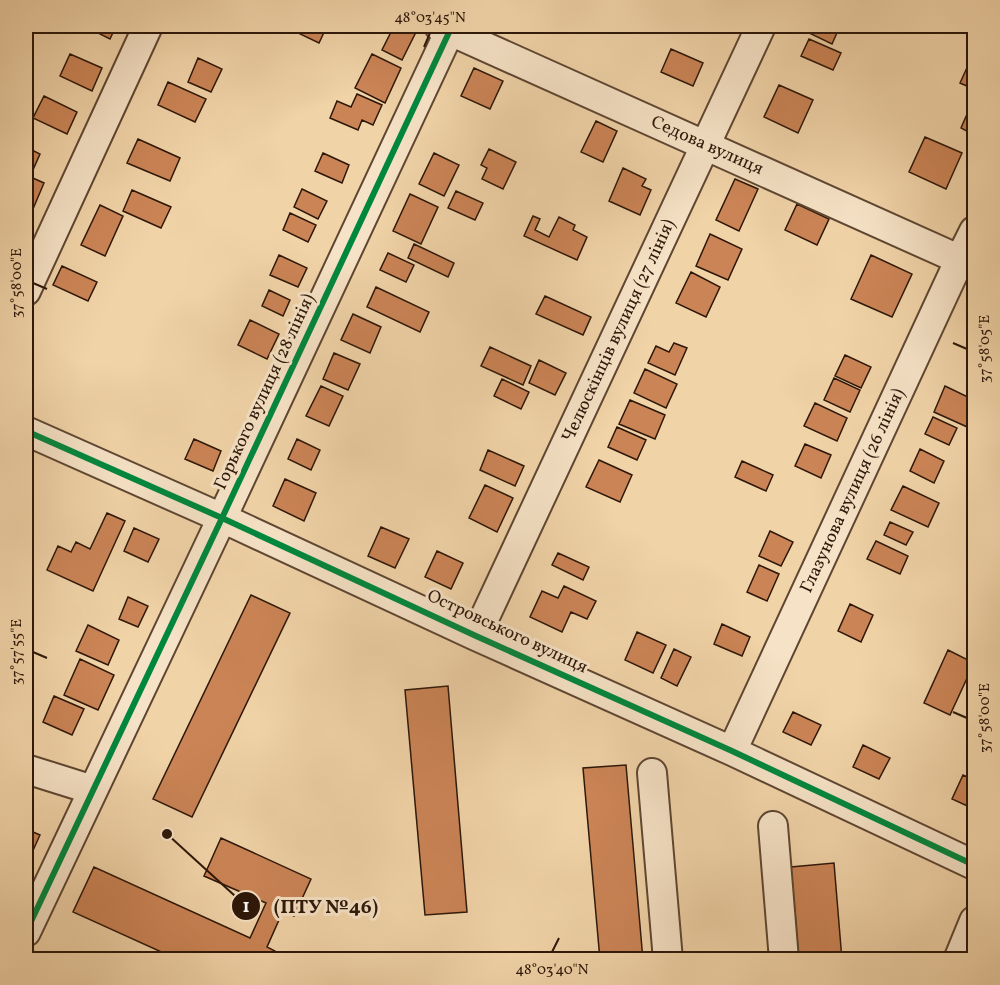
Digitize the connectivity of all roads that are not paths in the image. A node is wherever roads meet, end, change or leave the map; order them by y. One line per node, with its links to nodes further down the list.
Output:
1 (148, 26): 7 (street)
2 (761, 26): 4 (street, Челюскінців вулиця (27 лiнiя))
3 (447, 27): 4 (street, Седова вулиця); 9 (street, Горького вулиця (28 лiнiя))
4 (705, 145): 6 (street, Седова вулиця); 10 (street, Челюскінців вулиця (27 лiнiя))
5 (975, 231): 6 (street, Глазунова вулиця (26 лiнiя))
6 (967, 262): 11 (street, Глазунова вулиця (26 лiнiя))
7 (26, 291)
8 (26, 431): 9 (street, Островського вулиця)
9 (222, 518): 10 (street, Островського вулиця); 14 (street, Горького вулиця (28 лiнiя))
10 (476, 636): 11 (street, Островського вулиця)
11 (732, 751): 16 (street, Островського вулиця)
12 (26, 769): 14 (street)
13 (652, 773): 19 (street)
14 (93, 790): 18 (street, Горького вулиця (28 лiнiя))
15 (773, 826): 20 (street)
16 (975, 865)
17 (975, 921): 21 (street)
18 (26, 932)
19 (668, 960)
20 (784, 960)
21 (958, 960)

